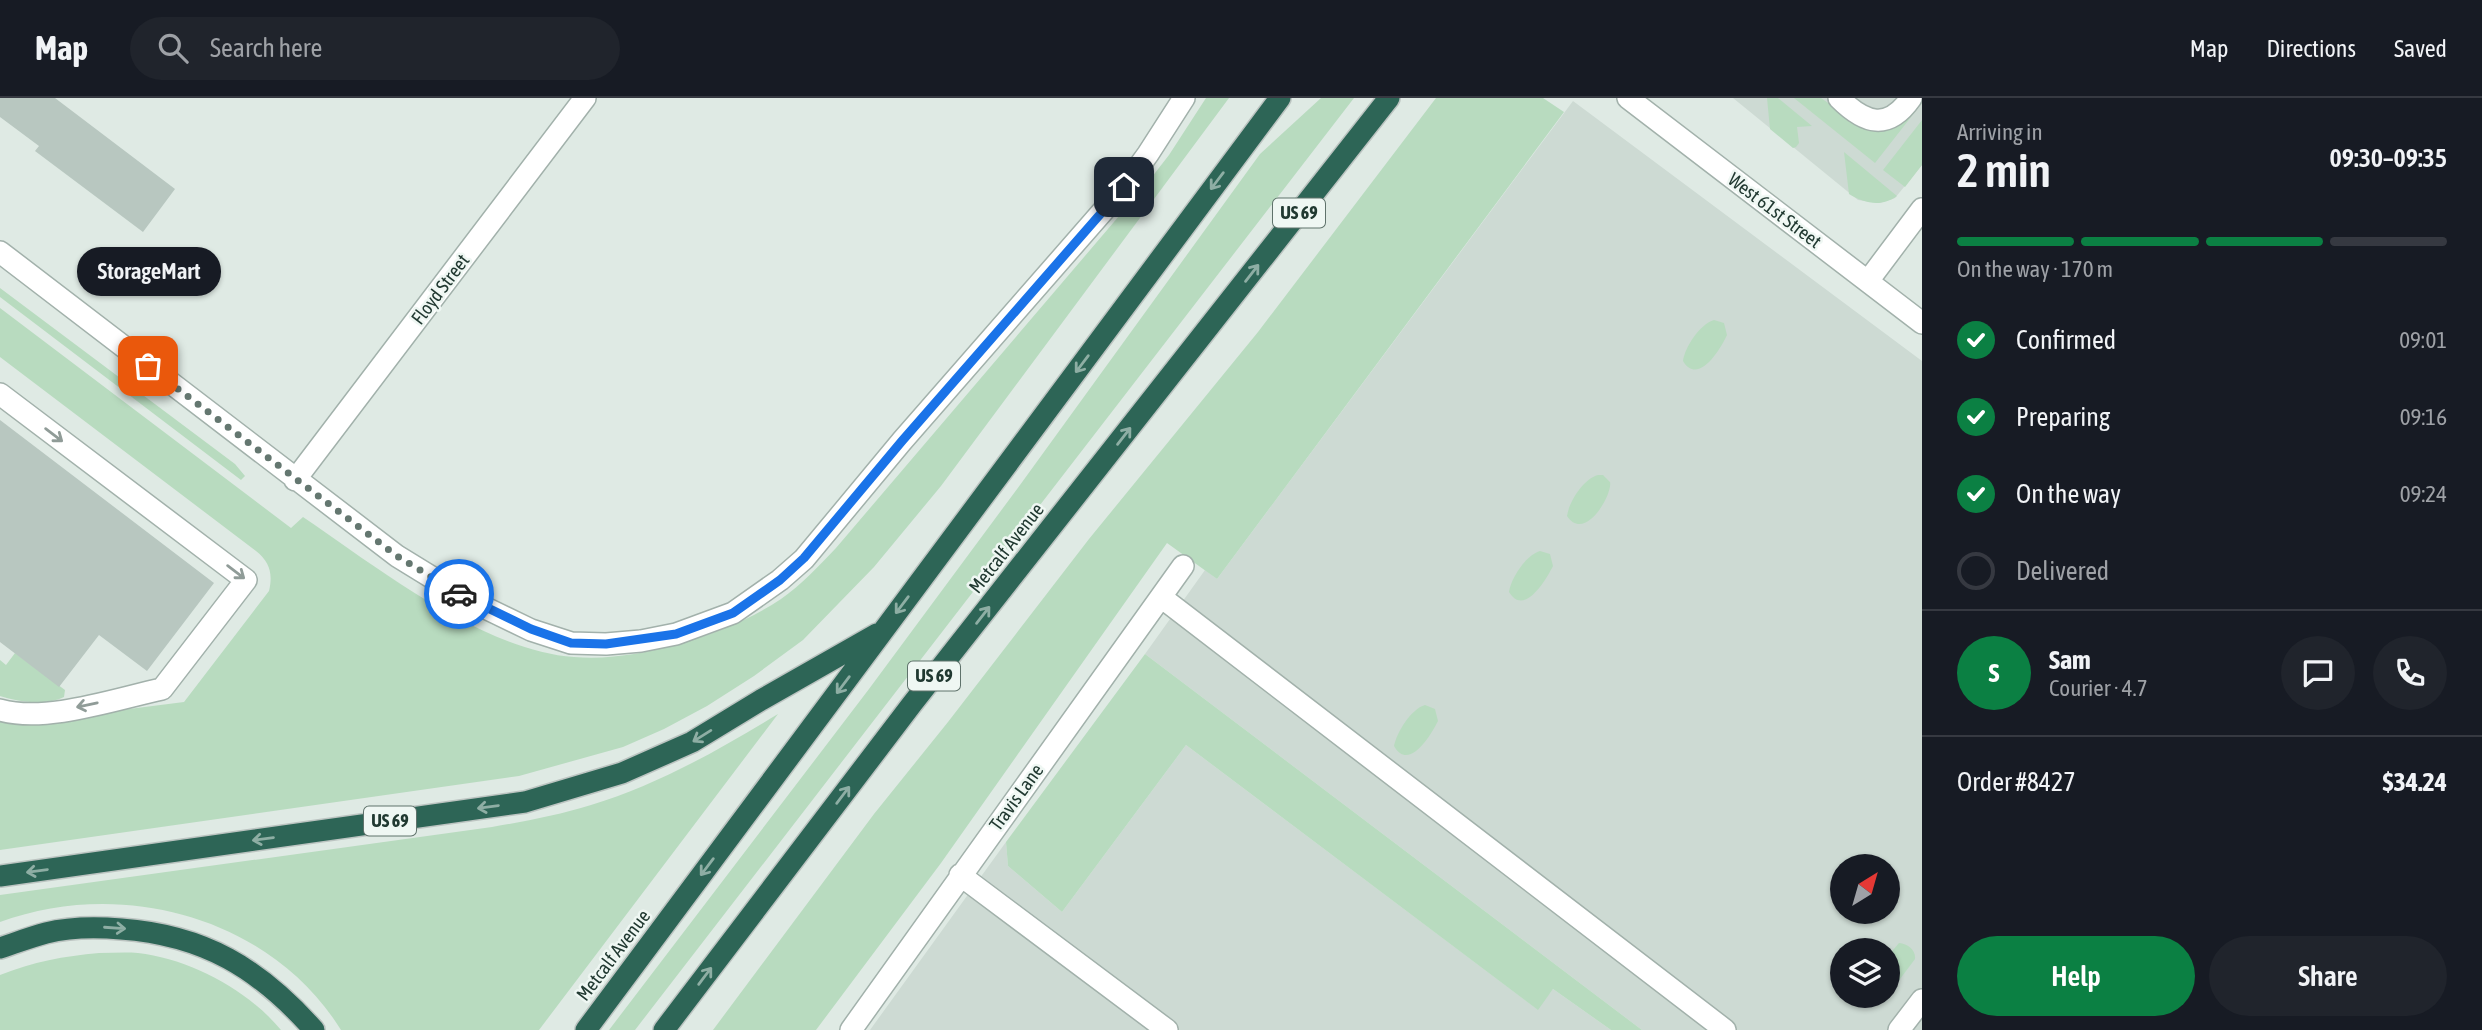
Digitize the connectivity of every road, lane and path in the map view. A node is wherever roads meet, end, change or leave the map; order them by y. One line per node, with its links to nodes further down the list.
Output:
1 (585, 98): 15 (street, Floyd Street)
2 (1184, 98): 15 (street)
3 (1280, 98): 9 (highway, Metcalf Avenue / US 69)
4 (1294, 98): 9 (highway)
5 (1389, 98): 26 (highway, Metcalf Avenue / US 69, one-way to 5)
6 (1628, 98): 12 (street, West 61st Street)
7 (1839, 98): 8 (street)
8 (1911, 98)
9 (1258, 126): 18 (highway, Metcalf Avenue / US 69, one-way to 18)
10 (1922, 209): 12 (street)
11 (0, 253): 15 (street)
12 (1868, 281): 13 (street, West 61st Street)
13 (1922, 323)
14 (0, 394): 19 (street, one-way to 19)
15 (295, 480)
16 (1183, 566): 17 (street, Travis Lane)
17 (1161, 597): 20 (street, Travis Lane); 29 (street)
18 (884, 631): 21 (highway, US 69, one-way to 21); 25 (highway, Metcalf Avenue, one-way to 25)
19 (0, 710)
20 (960, 875): 27 (street, Travis Lane); 28 (street)
21 (0, 876)
22 (0, 948): 24 (highway, one-way to 24)
23 (1922, 1000): 30 (street)
24 (314, 1030)
25 (586, 1030)
26 (664, 1030)
27 (851, 1030)
28 (1167, 1030)
29 (1725, 1030)
30 (1899, 1030)

